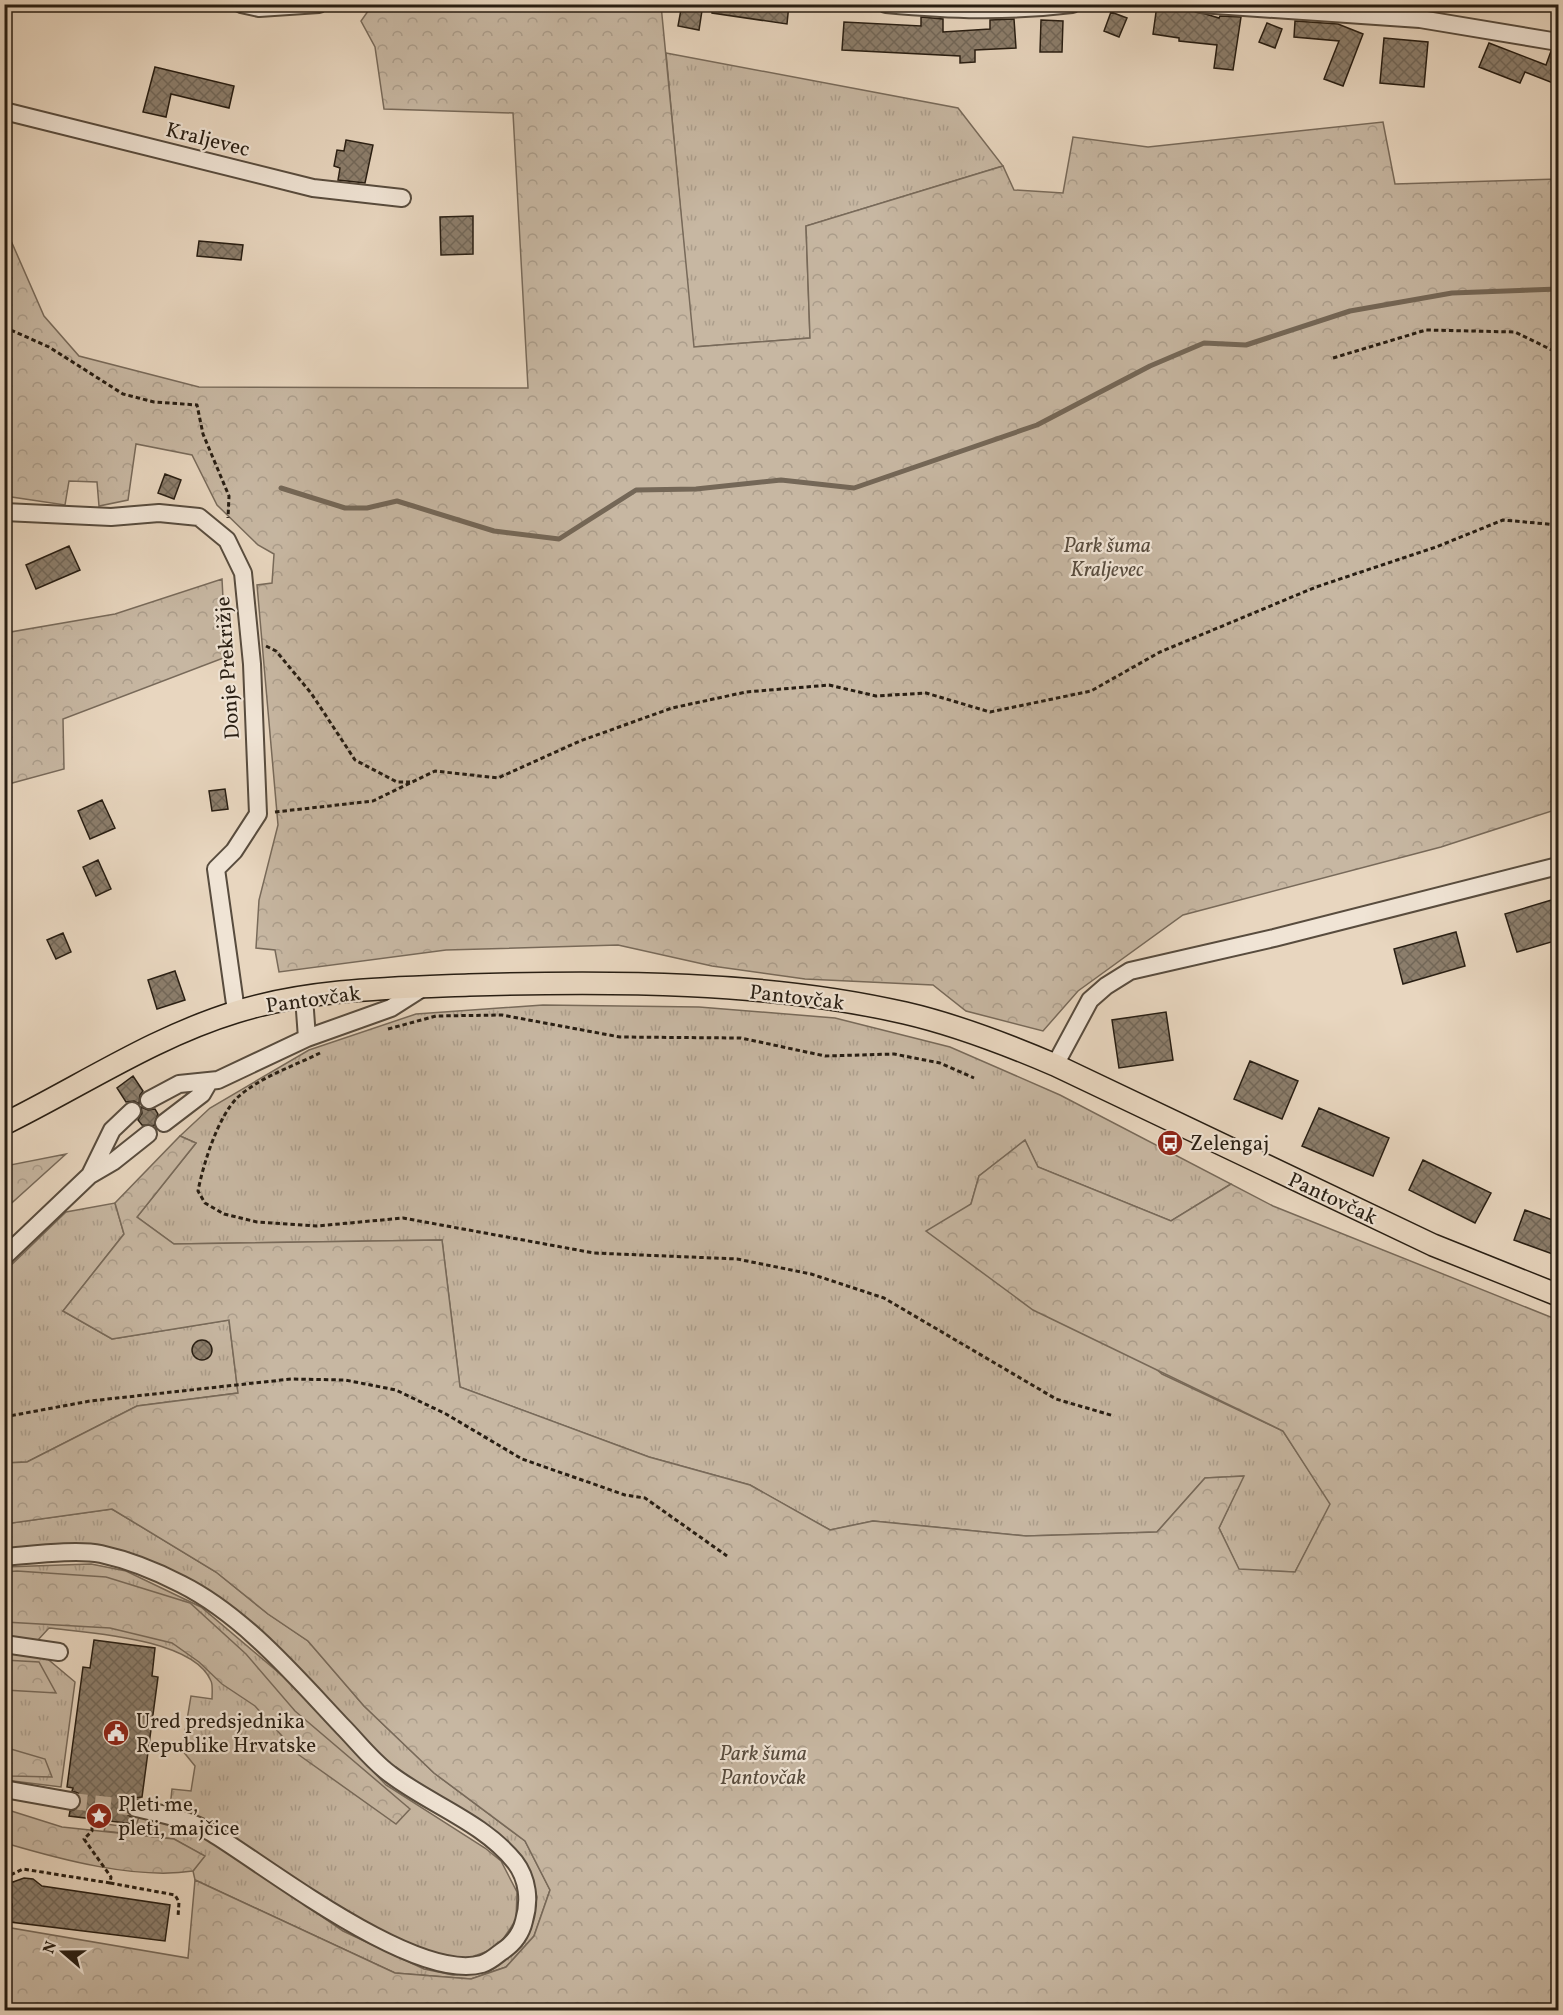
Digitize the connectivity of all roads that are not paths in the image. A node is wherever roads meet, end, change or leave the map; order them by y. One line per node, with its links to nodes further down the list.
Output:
1 (241, 4): 2 (street)
2 (319, 4)
3 (886, 4): 4 (street)
4 (1072, 4)
5 (1200, 4): 6 (street)
6 (1558, 42)
7 (4, 111): 8 (street, Kraljevec)
8 (402, 198)
9 (4, 512): 13 (street, Donje Prekrižje)
10 (1558, 866): 15 (street)
11 (424, 987): 12 (main road, Pantovčak); 14 (street); 15 (main road, Pantovčak)
12 (304, 997): 13 (main road, Pantovčak); 14 (street)
13 (236, 1011): 20 (main road, Pantovčak)
14 (307, 1038): 16 (street)
15 (1055, 1065): 24 (main road, Pantovčak)
16 (209, 1082): 17 (street); 19 (street)
17 (149, 1100)
18 (132, 1111): 22 (street)
19 (164, 1123)
20 (4, 1124)
21 (148, 1134): 22 (street)
22 (90, 1175): 23 (street)
23 (4, 1257)
24 (1558, 1296)
25 (4, 1557): 30 (street)
26 (4, 1644): 27 (street)
27 (59, 1652)
28 (4, 1789): 29 (street)
29 (71, 1801)
30 (136, 1808)

